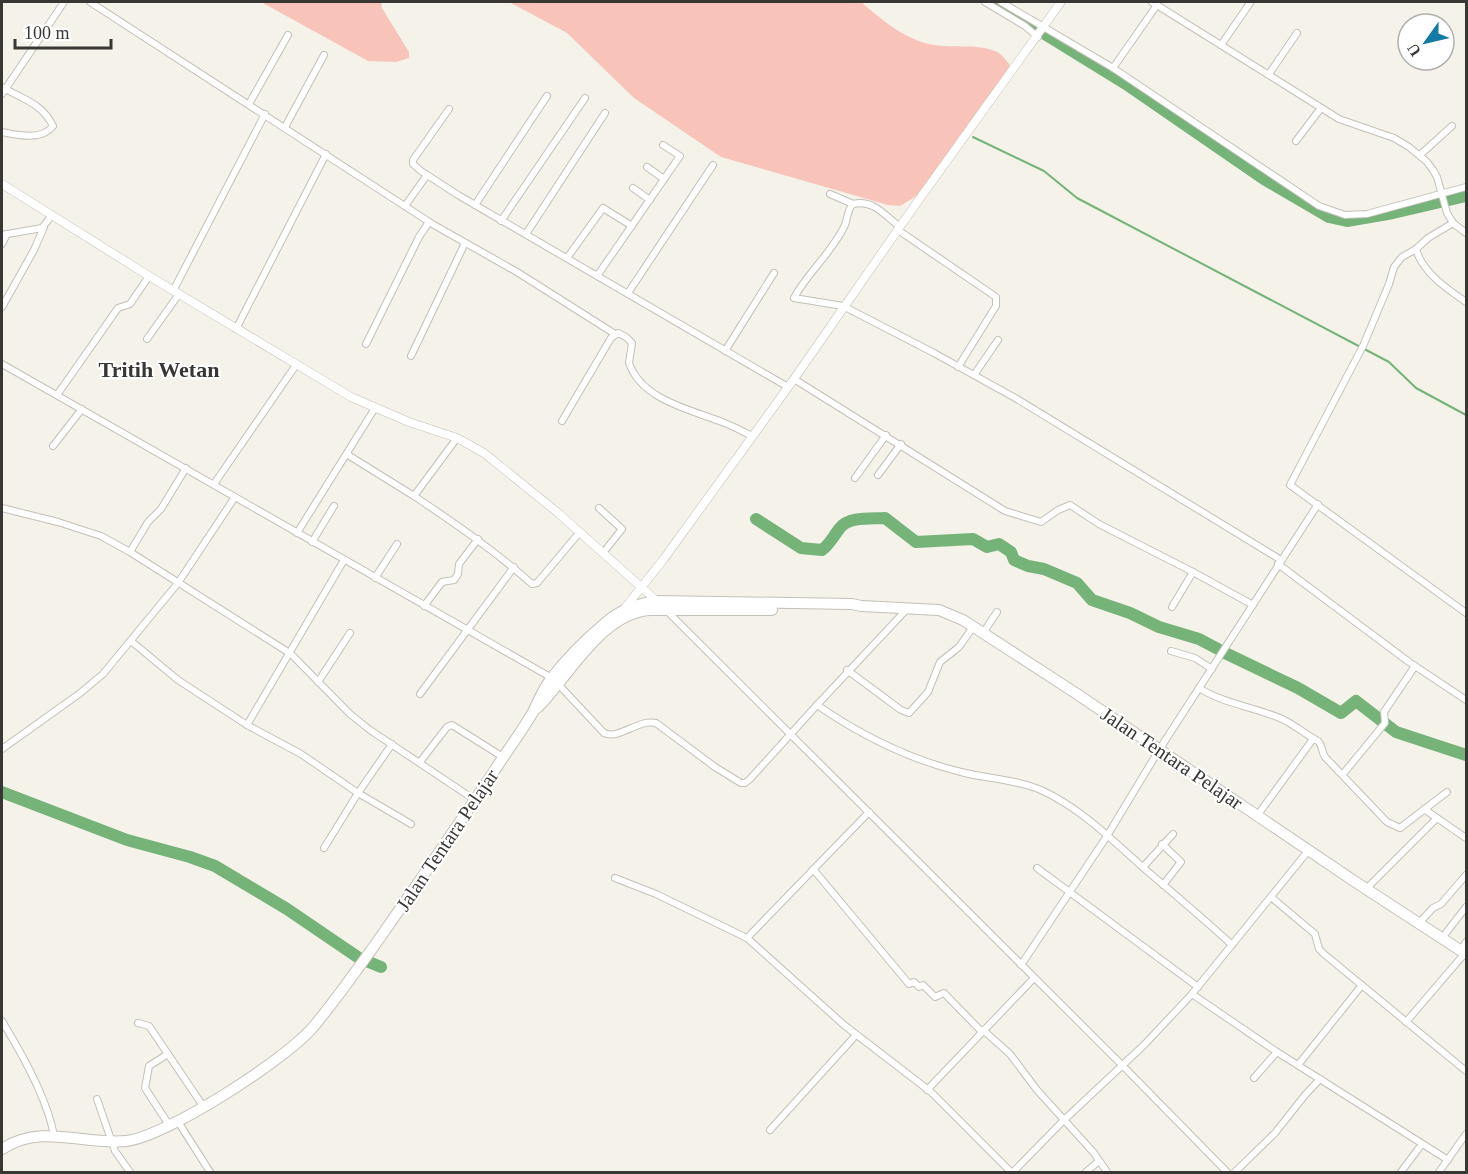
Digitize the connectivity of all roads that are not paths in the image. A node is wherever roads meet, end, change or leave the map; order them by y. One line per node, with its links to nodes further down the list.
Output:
1 (64, 2): 15 (street)
2 (90, 2): 18 (street)
3 (985, 2): 8 (street)
4 (1001, 2): 8 (street)
5 (1062, 2): 8 (street)
6 (1154, 3): 11 (street); 13 (street)
7 (1250, 3): 11 (street)
8 (1041, 32): 13 (street); 49 (street)
9 (1297, 33): 14 (street)
10 (288, 35): 18 (street)
11 (1221, 45): 14 (street)
12 (324, 55): 24 (street)
13 (1113, 68): 38 (street)
14 (1269, 74): 19 (street)
15 (3, 90): 25 (street)
16 (547, 96): 41 (street)
17 (585, 98): 44 (street)
18 (249, 104): 22 (street)
19 (1321, 108): 26 (street); 29 (street)
20 (449, 109): 32 (street)
21 (605, 113): 51 (street)
22 (265, 114): 24 (street); 60 (street)
23 (1452, 126): 29 (street)
24 (285, 127): 28 (street)
25 (2, 132)
26 (1296, 141)
27 (663, 144): 33 (street)
28 (326, 154): 42 (street); 67 (street)
29 (1420, 155): 38 (street)
30 (713, 165): 61 (street)
31 (647, 167): 33 (street)
32 (427, 176): 41 (street); 42 (street)
33 (664, 179): 39 (street)
34 (2, 184): 43 (street)
35 (1467, 187): 38 (street)
36 (633, 188): 39 (street)
37 (830, 194): 40 (street)
38 (1442, 195): 46 (street)
39 (650, 200): 47 (street)
40 (854, 204): 49 (street); 63 (street)
41 (475, 205): 44 (street)
42 (405, 206): 45 (street)
43 (52, 215): 48 (street); 58 (street)
44 (501, 221): 51 (street)
45 (429, 222): 53 (street); 71 (street)
46 (1453, 223): 50 (street); 55 (street)
47 (632, 226): 56 (street); 59 (street)
48 (44, 227): 52 (street); 66 (street)
49 (900, 227): 65 (street); 76 (street)
50 (1467, 233)
51 (526, 234): 56 (street)
52 (4, 235): 54 (street)
53 (465, 243): 68 (street); 73 (street)
54 (2, 244)
55 (1416, 249): 64 (street); 96 (street)
56 (567, 258): 59 (street)
57 (774, 273): 72 (street)
58 (149, 276): 60 (street); 80 (street)
59 (597, 276): 61 (street)
60 (176, 292): 67 (street); 69 (street)
61 (628, 294): 72 (street)
62 (787, 297): 63 (street)
63 (795, 300): 65 (street)
64 (1467, 302)
65 (843, 306): 76 (street); 78 (street)
66 (2, 307)
67 (236, 329): 75 (street)
68 (615, 334): 83 (street); 85 (street)
69 (147, 339)
70 (998, 340): 77 (street)
71 (366, 344)
72 (725, 351): 79 (street)
73 (411, 356)
74 (2, 364): 80 (street)
75 (296, 365): 81 (street); 93 (street)
76 (958, 366): 77 (street)
77 (974, 375): 108 (street)
78 (794, 379): 79 (street); 84 (street)
79 (788, 387): 85 (street)
80 (57, 394): 82 (street)
81 (375, 408): 86 (street); 89 (street)
82 (82, 409): 88 (street); 90 (street)
83 (562, 421)
84 (886, 435): 87 (street); 92 (street)
85 (752, 436): 113 (street)
86 (457, 438): 94 (street); 101 (street)
87 (901, 444): 91 (street); 110 (street)
88 (53, 446)
89 (348, 455): 94 (street); 100 (street)
90 (186, 468): 93 (street); 105 (street)
91 (878, 475)
92 (855, 478)
93 (213, 484): 95 (street)
94 (414, 496): 102 (street)
95 (235, 497): 100 (street); 112 (street)
96 (1318, 504): 108 (street); 122 (street)
97 (334, 506): 103 (street)
98 (2, 508): 105 (street)
99 (598, 508): 106 (street)
100 (297, 533): 103 (street)
101 (579, 533): 106 (street); 109 (street)
102 (478, 539): 109 (street); 116 (street)
103 (312, 542): 107 (street)
104 (397, 543): 111 (street)
105 (130, 552): 112 (street)
106 (603, 553): 113 (street)
107 (344, 560): 111 (street); 130 (street)
108 (1279, 562): 115 (street); 131 (street)
109 (514, 567): 125 (street)
110 (1193, 572): 115 (street); 118 (street)
111 (375, 578): 116 (street)
112 (178, 583): 128 (street); 130 (street)
113 (642, 587): 114 (street); 123 (street)
114 (657, 601): 117 (highway, Jalan Tentara Pelajar); 120 (street); 123 (highway, Jalan Tentara Pelajar)
115 (1253, 605): 132 (street)
116 (424, 606): 125 (street)
117 (861, 606): 119 (highway, Jalan Tentara Pelajar); 120 (highway, Jalan Tentara Pelajar)
118 (1172, 607)
119 (908, 608): 124 (highway, Jalan Tentara Pelajar); 133 (street)
120 (666, 610): 123 (highway, Jalan Tentara Pelajar); 141 (street)
121 (997, 612): 127 (street)
122 (1467, 613)
123 (623, 614): 134 (highway, Jalan Tentara Pelajar)
124 (973, 627): 127 (highway, Jalan Tentara Pelajar); 133 (street)
125 (467, 630): 134 (street); 137 (street)
126 (350, 633): 135 (street)
127 (983, 633): 145 (highway, Jalan Tentara Pelajar)
128 (131, 641): 140 (street); 144 (street)
129 (1171, 651): 132 (street)
130 (291, 654): 135 (street); 140 (street)
131 (1415, 666): 138 (street); 148 (street)
132 (1212, 669): 136 (street)
133 (847, 670): 139 (street)
134 (555, 681): 141 (street); 146 (highway, Jalan Tentara Pelajar)
135 (318, 682): 143 (street)
136 (1199, 688): 142 (street); 145 (street)
137 (420, 694)
138 (1467, 700)
139 (817, 705): 141 (street); 158 (street)
140 (247, 725): 150 (street)
141 (790, 733): 153 (street)
142 (1313, 739): 148 (street); 154 (street)
143 (392, 744): 147 (street); 150 (street)
144 (2, 749)
145 (1159, 750): 154 (highway, Jalan Tentara Pelajar); 158 (street)
146 (503, 757): 147 (street); 151 (highway, Jalan Tentara Pelajar)
147 (420, 762): 151 (street)
148 (1343, 774): 152 (street)
149 (1447, 792): 152 (street)
150 (358, 793): 156 (street); 161 (street)
151 (475, 800): 197 (highway, Jalan Tentara Pelajar)
152 (1424, 809): 155 (street)
153 (869, 812): 165 (street); 178 (street)
154 (1257, 816): 162 (highway, Jalan Tentara Pelajar)
155 (1437, 818): 159 (street); 169 (street)
156 (411, 824)
157 (1173, 834): 160 (street)
158 (1107, 836): 163 (street); 170 (street)
159 (1467, 838)
160 (1162, 844): 163 (street); 168 (street)
161 (324, 848)
162 (1308, 851): 169 (highway, Jalan Tentara Pelajar); 171 (street)
163 (1143, 867): 168 (street)
164 (1037, 868): 170 (street)
165 (813, 869): 174 (street); 186 (street)
166 (1467, 875): 173 (street)
167 (615, 878): 174 (street)
168 (1163, 885): 176 (street)
169 (1366, 889): 173 (highway, Jalan Tentara Pelajar)
170 (1070, 892): 178 (street); 181 (street)
171 (1271, 897): 176 (street); 180 (street)
172 (1467, 907): 175 (street)
173 (1419, 923): 175 (highway, Jalan Tentara Pelajar)
174 (747, 938): 187 (street)
175 (1442, 938): 177 (highway, Jalan Tentara Pelajar)
176 (1232, 945): 181 (street)
177 (1465, 950): 184 (street)
178 (1020, 965): 179 (street)
179 (1034, 978): 186 (street); 191 (street)
180 (1362, 985): 184 (street); 190 (street)
181 (1198, 987): 182 (street)
182 (1192, 994): 188 (street); 191 (street)
183 (2, 1021): 202 (street)
184 (1406, 1022): 192 (street)
185 (138, 1023): 189 (street)
186 (982, 1031): 195 (street); 198 (street)
187 (856, 1035): 195 (street); 200 (street)
188 (1277, 1052): 190 (street); 193 (street)
189 (168, 1054): 197 (street); 199 (street)
190 (1298, 1065): 194 (street)
191 (1123, 1066): 198 (street); 213 (street)
192 (1467, 1071)
193 (1254, 1078)
194 (1320, 1079): 204 (street); 214 (street)
195 (927, 1089): 210 (street)
196 (97, 1099): 203 (street)
197 (203, 1106): 199 (highway, Jalan Tentara Pelajar)
198 (1065, 1120): 207 (street); 210 (street)
199 (173, 1123): 203 (highway, Jalan Tentara Pelajar); 209 (street)
200 (770, 1130)
201 (1467, 1134): 206 (street)
202 (54, 1136): 203 (highway, Jalan Tentara Pelajar); 205 (highway, Jalan Tentara Pelajar)
203 (112, 1142): 208 (street)
204 (1422, 1144): 206 (street); 215 (street)
205 (2, 1149)
206 (1448, 1160): 216 (street)
207 (1099, 1161): 211 (street); 212 (street)
208 (130, 1173)
209 (210, 1173)
210 (1012, 1173)
211 (1086, 1173)
212 (1107, 1173)
213 (1227, 1173)
214 (1235, 1173)
215 (1401, 1173)
216 (1439, 1173)

